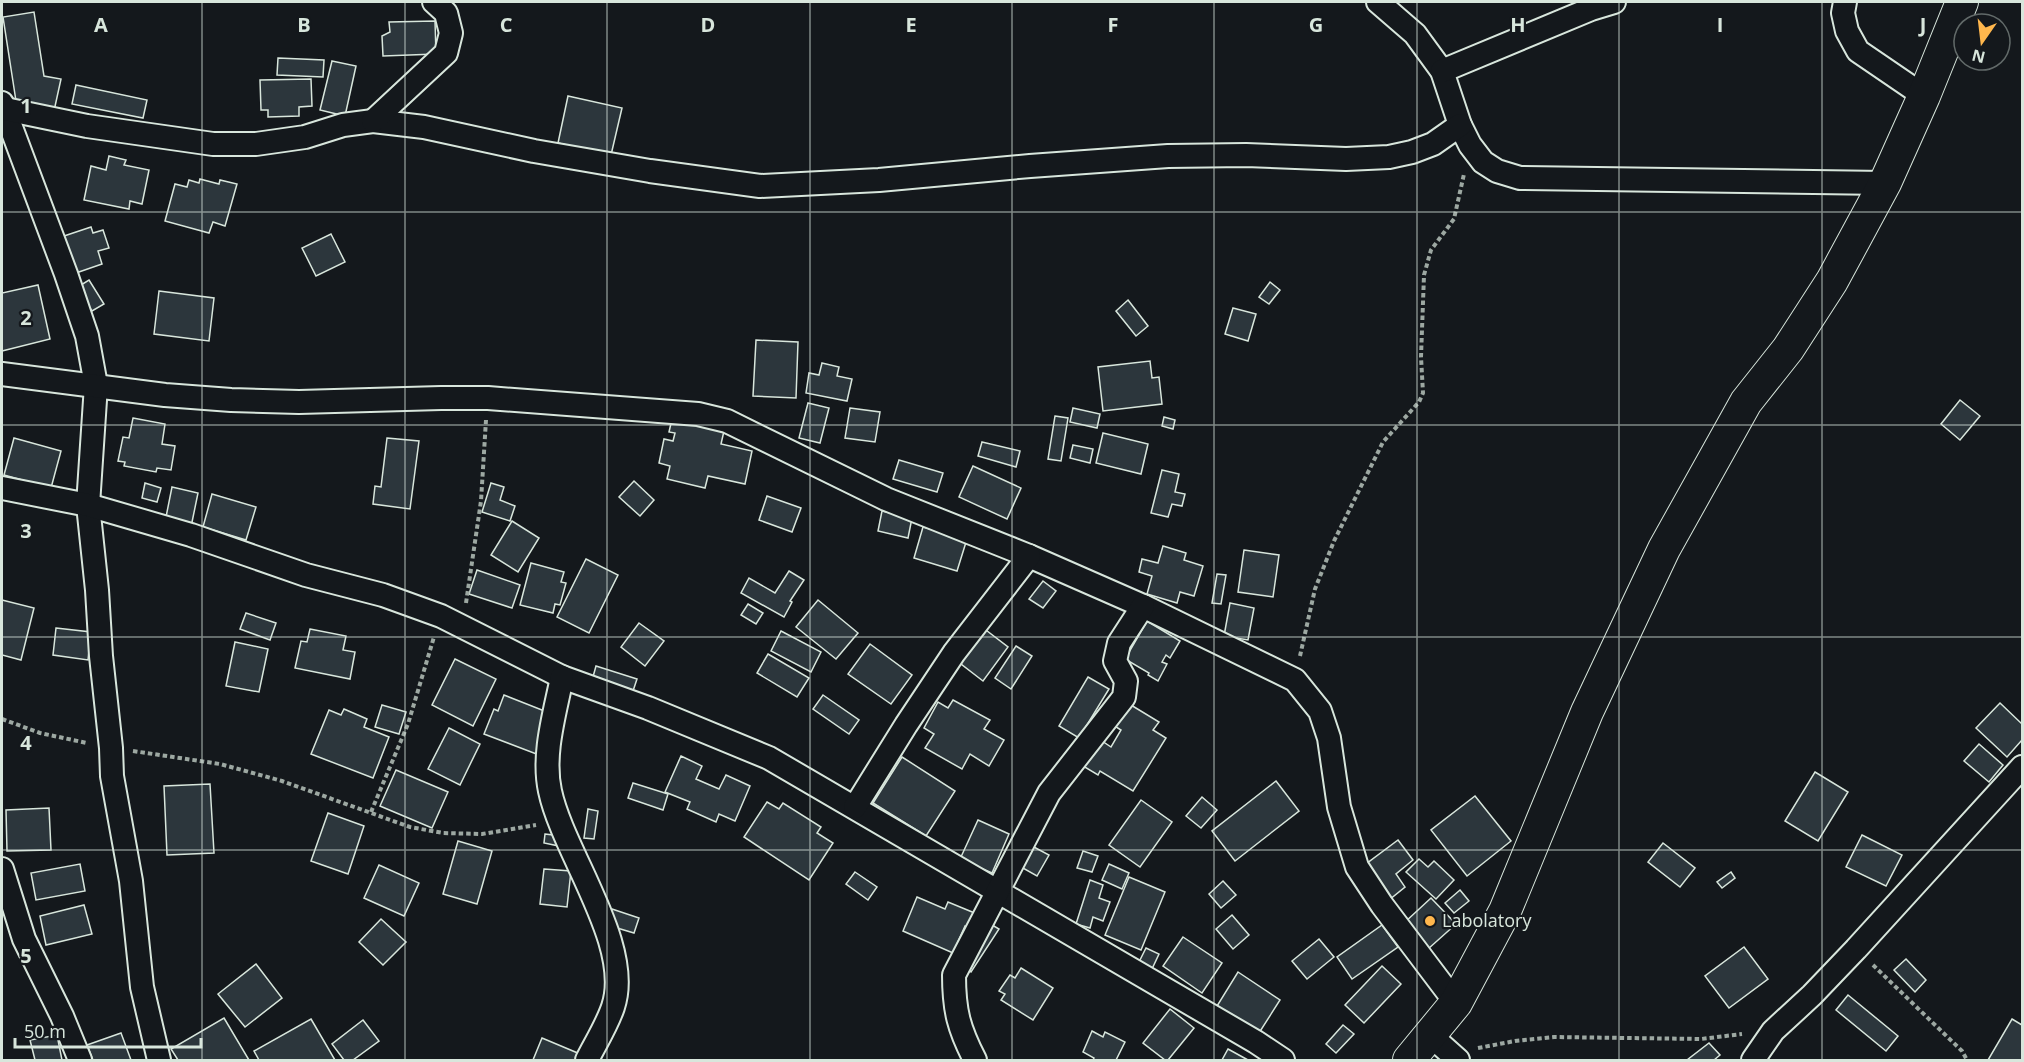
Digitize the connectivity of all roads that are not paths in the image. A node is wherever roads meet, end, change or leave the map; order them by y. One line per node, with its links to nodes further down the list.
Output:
1 (435, 2): 9 (street)
2 (1378, 2): 6 (street)
3 (1614, 2): 6 (street)
4 (1962, 2): 7 (street)
5 (1839, 5): 7 (street)
6 (1442, 71): 10 (street)
7 (1924, 96): 11 (street)
8 (3, 106): 9 (street); 13 (street)
9 (373, 121): 10 (street)
10 (1460, 124): 11 (street)
11 (1885, 183): 23 (street)
12 (2, 374): 13 (street)
13 (96, 385): 15 (street); 16 (street)
14 (2, 488): 15 (street)
15 (88, 505): 18 (street); 26 (street)
16 (1029, 556): 17 (street); 20 (street)
17 (1143, 606): 22 (street); 23 (street)
18 (562, 677): 20 (street); 27 (street)
19 (2022, 766): 31 (street)
20 (855, 807): 22 (street)
21 (2, 869): 25 (street)
22 (998, 892): 28 (street); 29 (street)
23 (1456, 1003): 24 (street)
24 (1446, 1050): 30 (street)
25 (80, 1060)
26 (159, 1060)
27 (587, 1060)
28 (975, 1060)
29 (1283, 1060)
30 (1409, 1060)
31 (1753, 1060)

